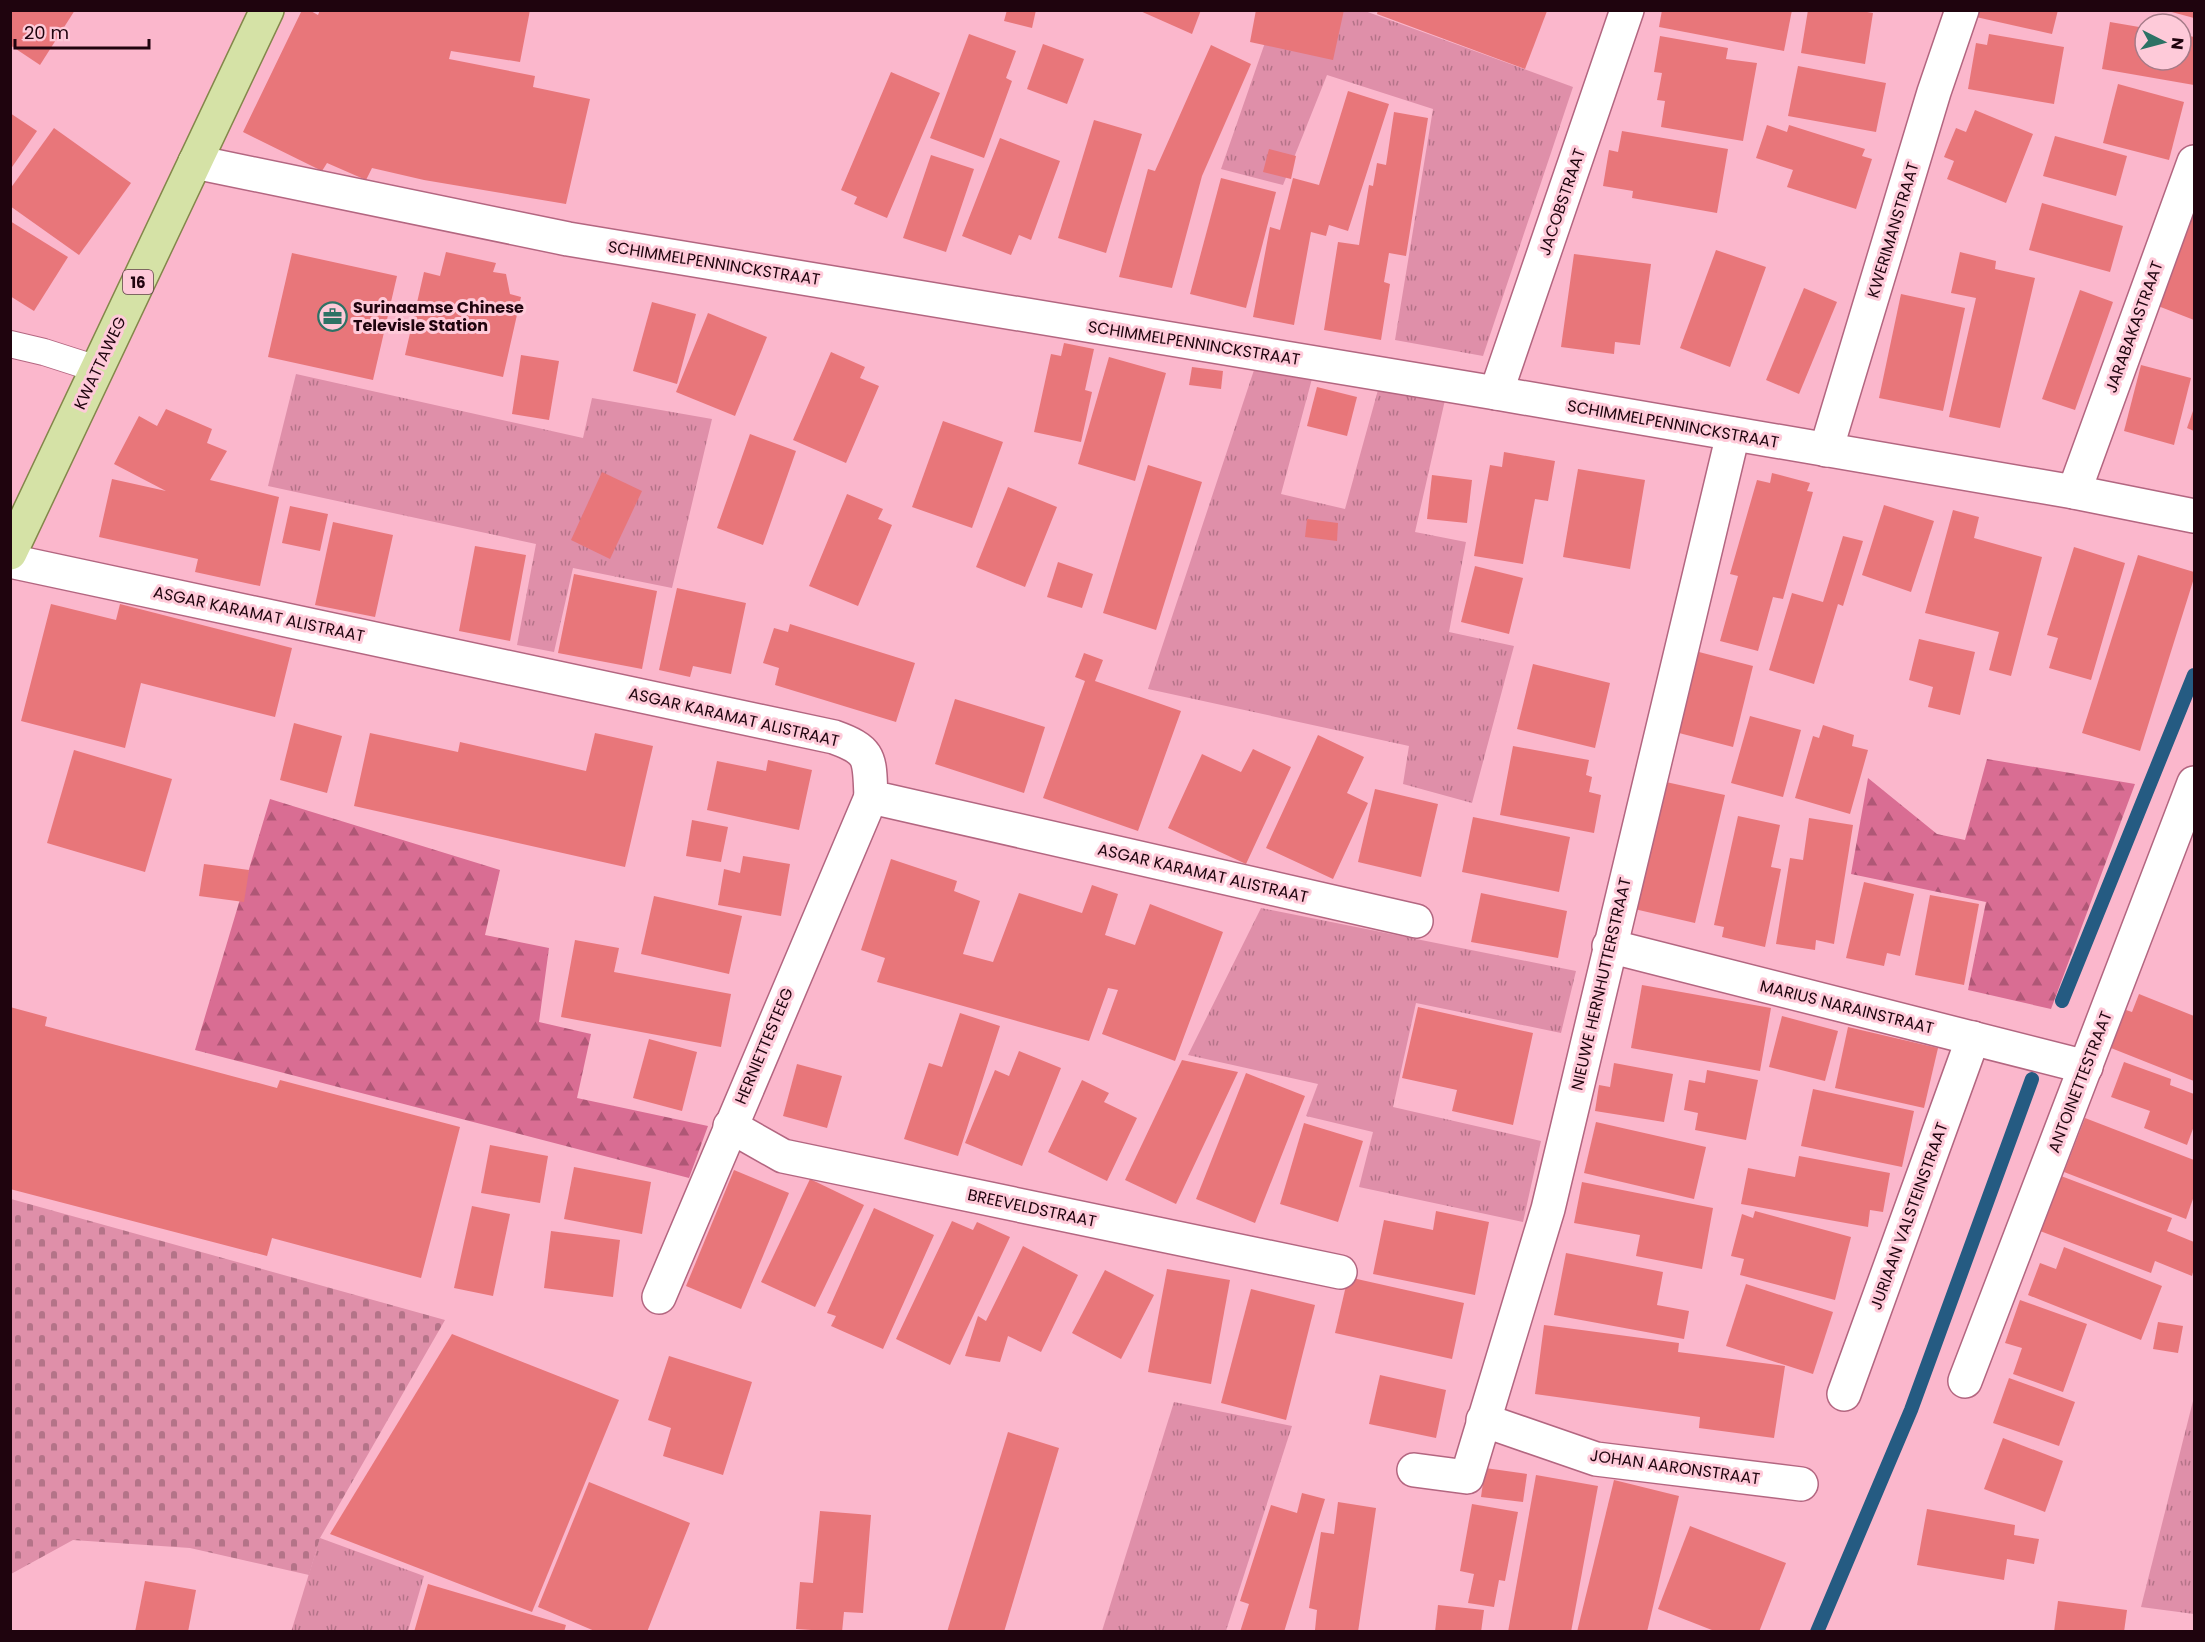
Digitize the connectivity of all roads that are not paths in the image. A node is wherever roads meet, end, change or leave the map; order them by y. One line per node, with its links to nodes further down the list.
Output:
1 (267, 10): 4 (main road, KWATTAWEG / 16)
2 (1627, 10): 8 (street, JACOBSTRAAT)
3 (1962, 10): 10 (street, KWERIMANSTRAAT)
4 (195, 162): 7 (main road, KWATTAWEG / 16); 8 (street, SCHIMMELPENNINCKSTRAAT)
5 (2194, 162): 11 (street, JARABAKASTRAAT)
6 (10, 344): 7 (lane)
7 (98, 369): 13 (main road, KWATTAWEG / 16)
8 (1496, 393): 9 (street, SCHIMMELPENNINCKSTRAAT)
9 (1732, 434): 10 (street, SCHIMMELPENNINCKSTRAAT); 17 (street, NIEUWE HERNHUTTERSTRAAT)
10 (1826, 450): 11 (street, SCHIMMELPENNINCKSTRAAT)
11 (2073, 492): 12 (street, SCHIMMELPENNINCKSTRAAT)
12 (2194, 516)
13 (12, 547): 15 (street, ASGAR KARAMAT ALISTRAAT)
14 (2194, 783): 19 (street, ANTOINETTESTRAAT)
15 (871, 797): 16 (street, ASGAR KARAMAT ALISTRAAT); 20 (street, HERNIETTESTEEG)
16 (1416, 921)
17 (1609, 946): 18 (street, MARIUS NARAINSTRAAT); 25 (street, NIEUWE HERNHUTTERSTRAAT)
18 (1973, 1038): 19 (street, MARIUS NARAINSTRAAT); 24 (street, JURIAAN VALSTEINSTRAAT)
19 (2086, 1066): 23 (street, ANTOINETTESTRAAT)
20 (730, 1126): 21 (street, BREEVELDSTRAAT); 22 (street, HERNIETTESTEEG)
21 (1340, 1272)
22 (659, 1297)
23 (1965, 1381)
24 (1844, 1394)
25 (1483, 1420): 26 (street, NIEUWE HERNHUTTERSTRAAT); 27 (street, JOHAN AARONSTRAAT)
26 (1414, 1470)
27 (1801, 1484)

